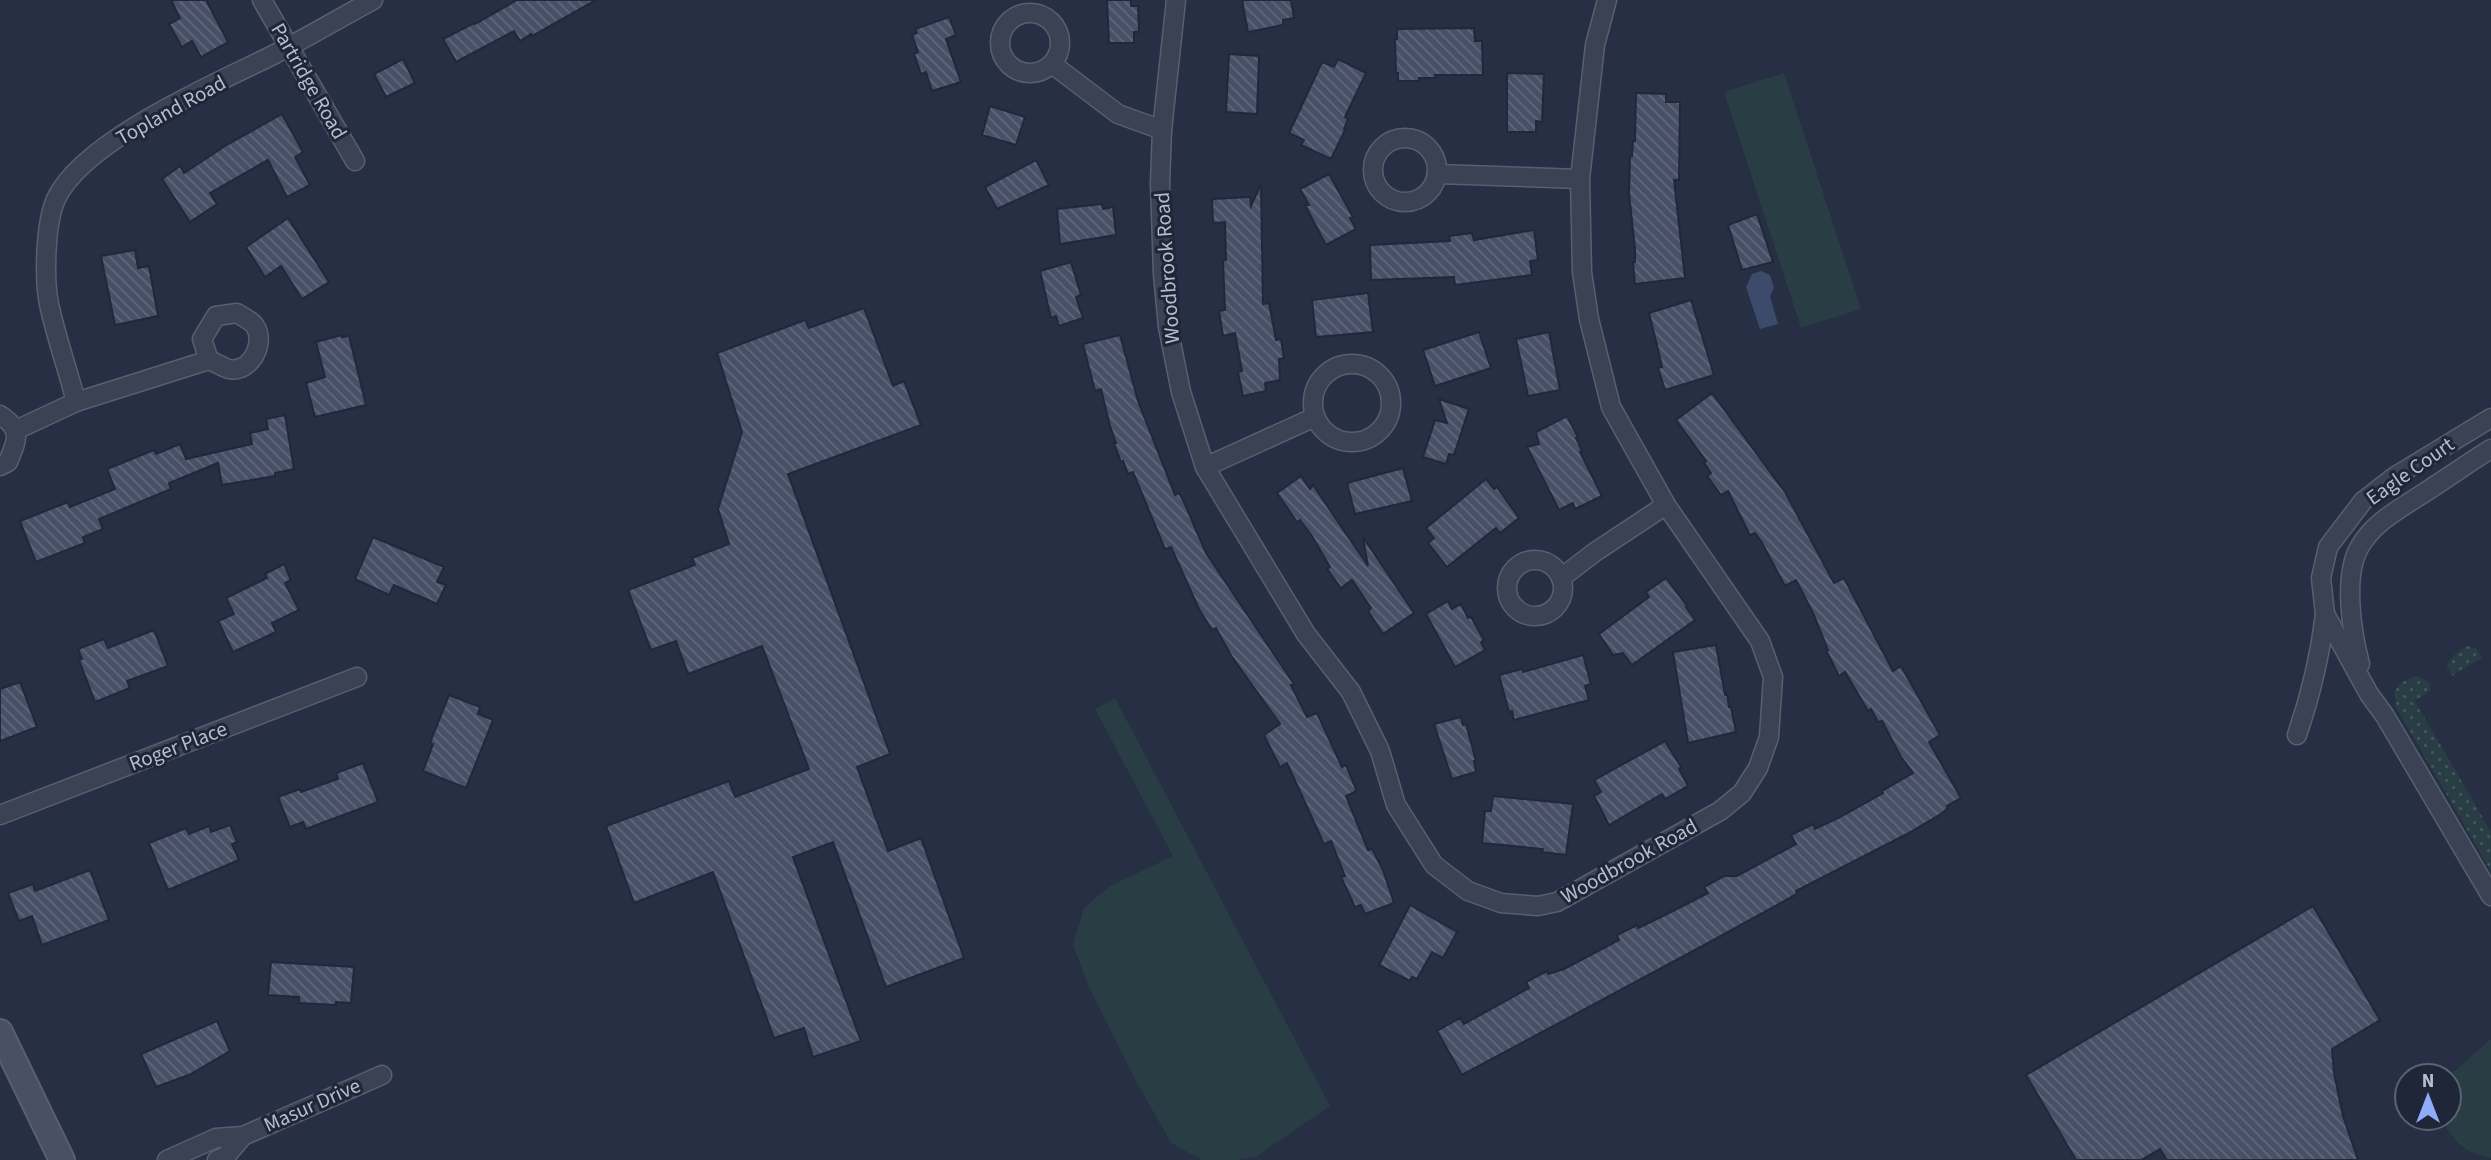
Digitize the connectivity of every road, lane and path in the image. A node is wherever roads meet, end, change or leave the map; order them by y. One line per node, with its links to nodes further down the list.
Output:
1 (262, 0): 5 (street, Partridge Road)
2 (373, 0): 5 (street, Topland Road)
3 (1176, 0): 7 (street, Woodbrook Road)
4 (1607, 0): 10 (street, Woodbrook Road)
5 (289, 46): 8 (street, Partridge Road); 12 (street, Topland Road)
6 (1052, 64): 7 (street)
7 (1162, 131): 19 (street, Woodbrook Road)
8 (355, 161)
9 (1437, 174): 10 (street)
10 (1580, 179): 20 (street, Woodbrook Road)
11 (209, 360): 12 (street)
12 (76, 402): 16 (street)
13 (0, 415): 16 (street)
14 (1315, 417): 14 (street); 19 (street)
15 (2491, 418): 22 (street, Eagle Court)
16 (16, 430): 18 (street)
17 (2491, 449): 24 (street, Eagle Court)
18 (0, 466)
19 (1205, 467): 20 (street, Woodbrook Road)
20 (1666, 505): 21 (street)
21 (1561, 579)
22 (2325, 614): 24 (street, Eagle Court); 25 (street, Eagle Court)
23 (357, 677): 26 (street, Roger Place)
24 (2369, 694): 27 (street, Eagle Court)
25 (2297, 735)
26 (0, 816)
27 (2491, 896)
28 (0, 1032): 31 (main road)
29 (382, 1075): 30 (street, Masur Drive)
30 (243, 1136): 32 (street, Masur Drive); 33 (street, Masur Drive)
31 (62, 1160)
32 (167, 1160)
33 (217, 1160)

